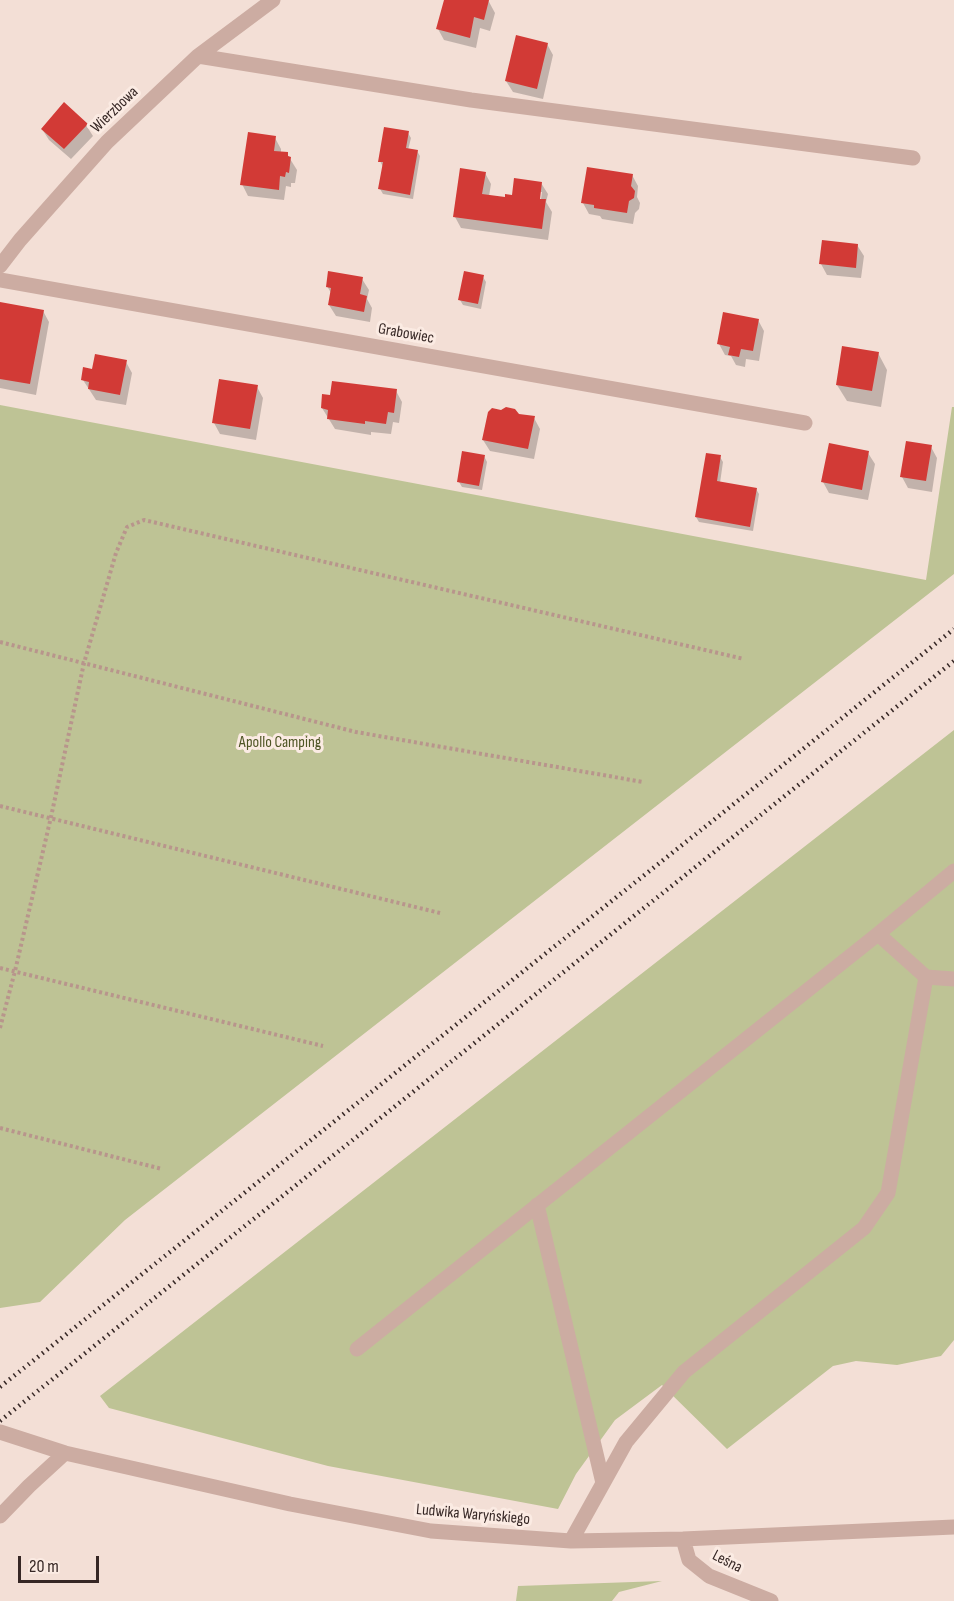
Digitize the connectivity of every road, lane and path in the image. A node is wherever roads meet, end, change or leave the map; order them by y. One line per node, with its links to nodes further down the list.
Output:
1 (273, 0): 2 (street, Wierzbowa)
2 (198, 56): 3 (street); 4 (street, Wierzbowa)
3 (913, 158)
4 (0, 266)
5 (0, 280): 6 (street, Grabowiec)
6 (805, 423)
7 (0, 642): 9 (path)
8 (744, 659): 9 (path)
9 (84, 663): 10 (path); 12 (path)
10 (643, 782)
11 (0, 806): 12 (path)
12 (51, 818): 14 (path); 17 (path)
13 (954, 871): 15 (street)
14 (440, 913)
15 (878, 934): 18 (street); 24 (street)
16 (0, 968): 17 (path)
17 (15, 971): 20 (path); 21 (path)
18 (926, 976): 19 (street); 28 (street)
19 (954, 979)
20 (0, 1028)
21 (323, 1046)
22 (0, 1128): 23 (path)
23 (162, 1169)
24 (537, 1205): 25 (street); 28 (street)
25 (357, 1349)
26 (0, 1432): 27 (street, Ludwika Waryńskiego)
27 (65, 1453): 29 (street); 32 (street, Ludwika Waryńskiego)
28 (603, 1483): 32 (street)
29 (0, 1516)
30 (954, 1527): 31 (street, Ludwika Waryńskiego)
31 (683, 1539): 32 (street, Ludwika Waryńskiego); 33 (street, Leśna)
32 (571, 1541)
33 (771, 1601)

